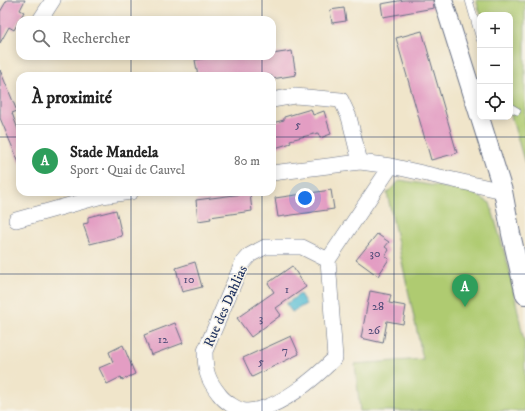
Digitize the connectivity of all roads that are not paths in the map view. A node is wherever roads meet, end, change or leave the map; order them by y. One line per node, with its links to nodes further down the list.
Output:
1 (52, 0): 4 (street)
2 (443, 0): 12 (street)
3 (469, 0): 5 (lane)
4 (42, 16)
5 (477, 28)
6 (276, 99): 9 (street)
7 (513, 109): 8 (lane)
8 (517, 111)
9 (360, 162): 10 (street); 11 (street)
10 (391, 166): 12 (street); 15 (street)
11 (276, 172)
12 (503, 191): 16 (street)
13 (102, 196): 14 (street)
14 (16, 220)
15 (328, 260): 15 (street, Rue des Dahlias)
16 (525, 295)

